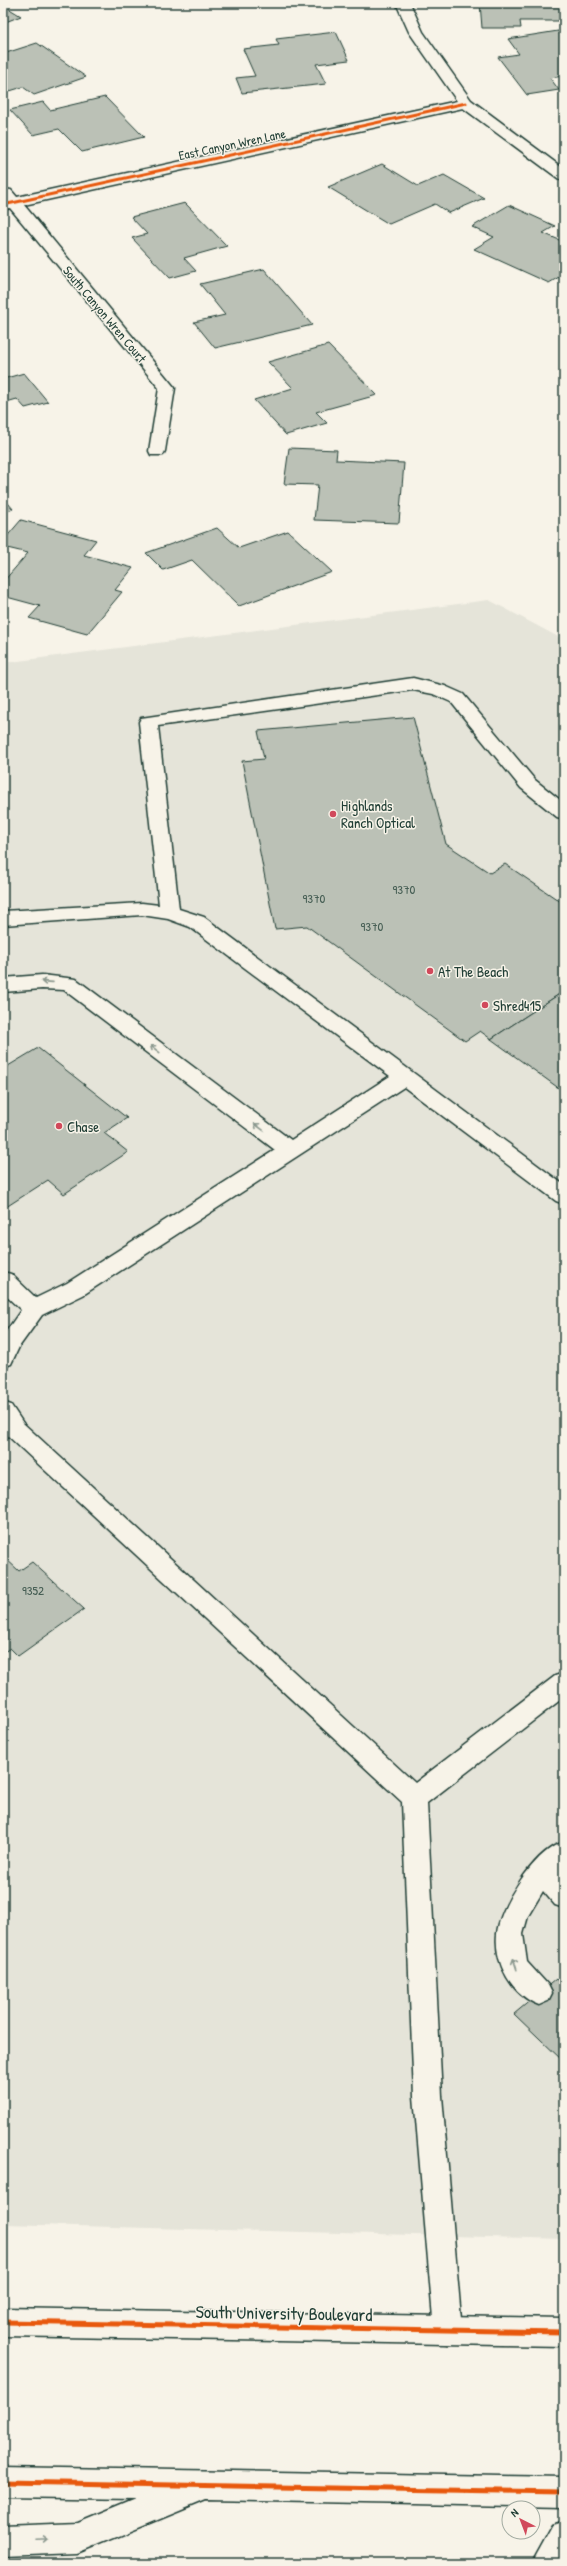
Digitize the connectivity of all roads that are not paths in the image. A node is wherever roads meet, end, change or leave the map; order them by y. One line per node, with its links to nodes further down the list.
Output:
1 (404, 3): 2 (street)
2 (466, 103): 3 (street); 5 (street, East Canyon Wren Lane)
3 (564, 176)
4 (3, 190): 5 (street, South Canyon Wren Court)
5 (8, 204): 6 (street, South Canyon Wren Court)
6 (157, 451)
7 (564, 813): 8 (street)
8 (170, 913): 9 (street); 11 (street)
9 (3, 918)
10 (3, 984): 12 (street, one-way to 10)
11 (404, 1077): 12 (street); 13 (street)
12 (290, 1150): 15 (street)
13 (564, 1196)
14 (3, 1280): 15 (street)
15 (34, 1309): 16 (street)
16 (3, 1358)
17 (3, 1411): 19 (street)
18 (562, 1687): 19 (street)
19 (414, 1798): 24 (street)
20 (559, 1855): 21 (street); 22 (street, one-way to 20)
21 (564, 1897)
22 (539, 1993)
23 (3, 2322): 24 (street, South University Boulevard)
24 (448, 2330): 25 (street, South University Boulevard)
25 (564, 2332)
26 (3, 2482): 27 (street)
27 (207, 2486): 28 (street); 30 (street, one-way to 27)
28 (564, 2492)
29 (564, 2536): 31 (street)
30 (3, 2541)
31 (547, 2563)

